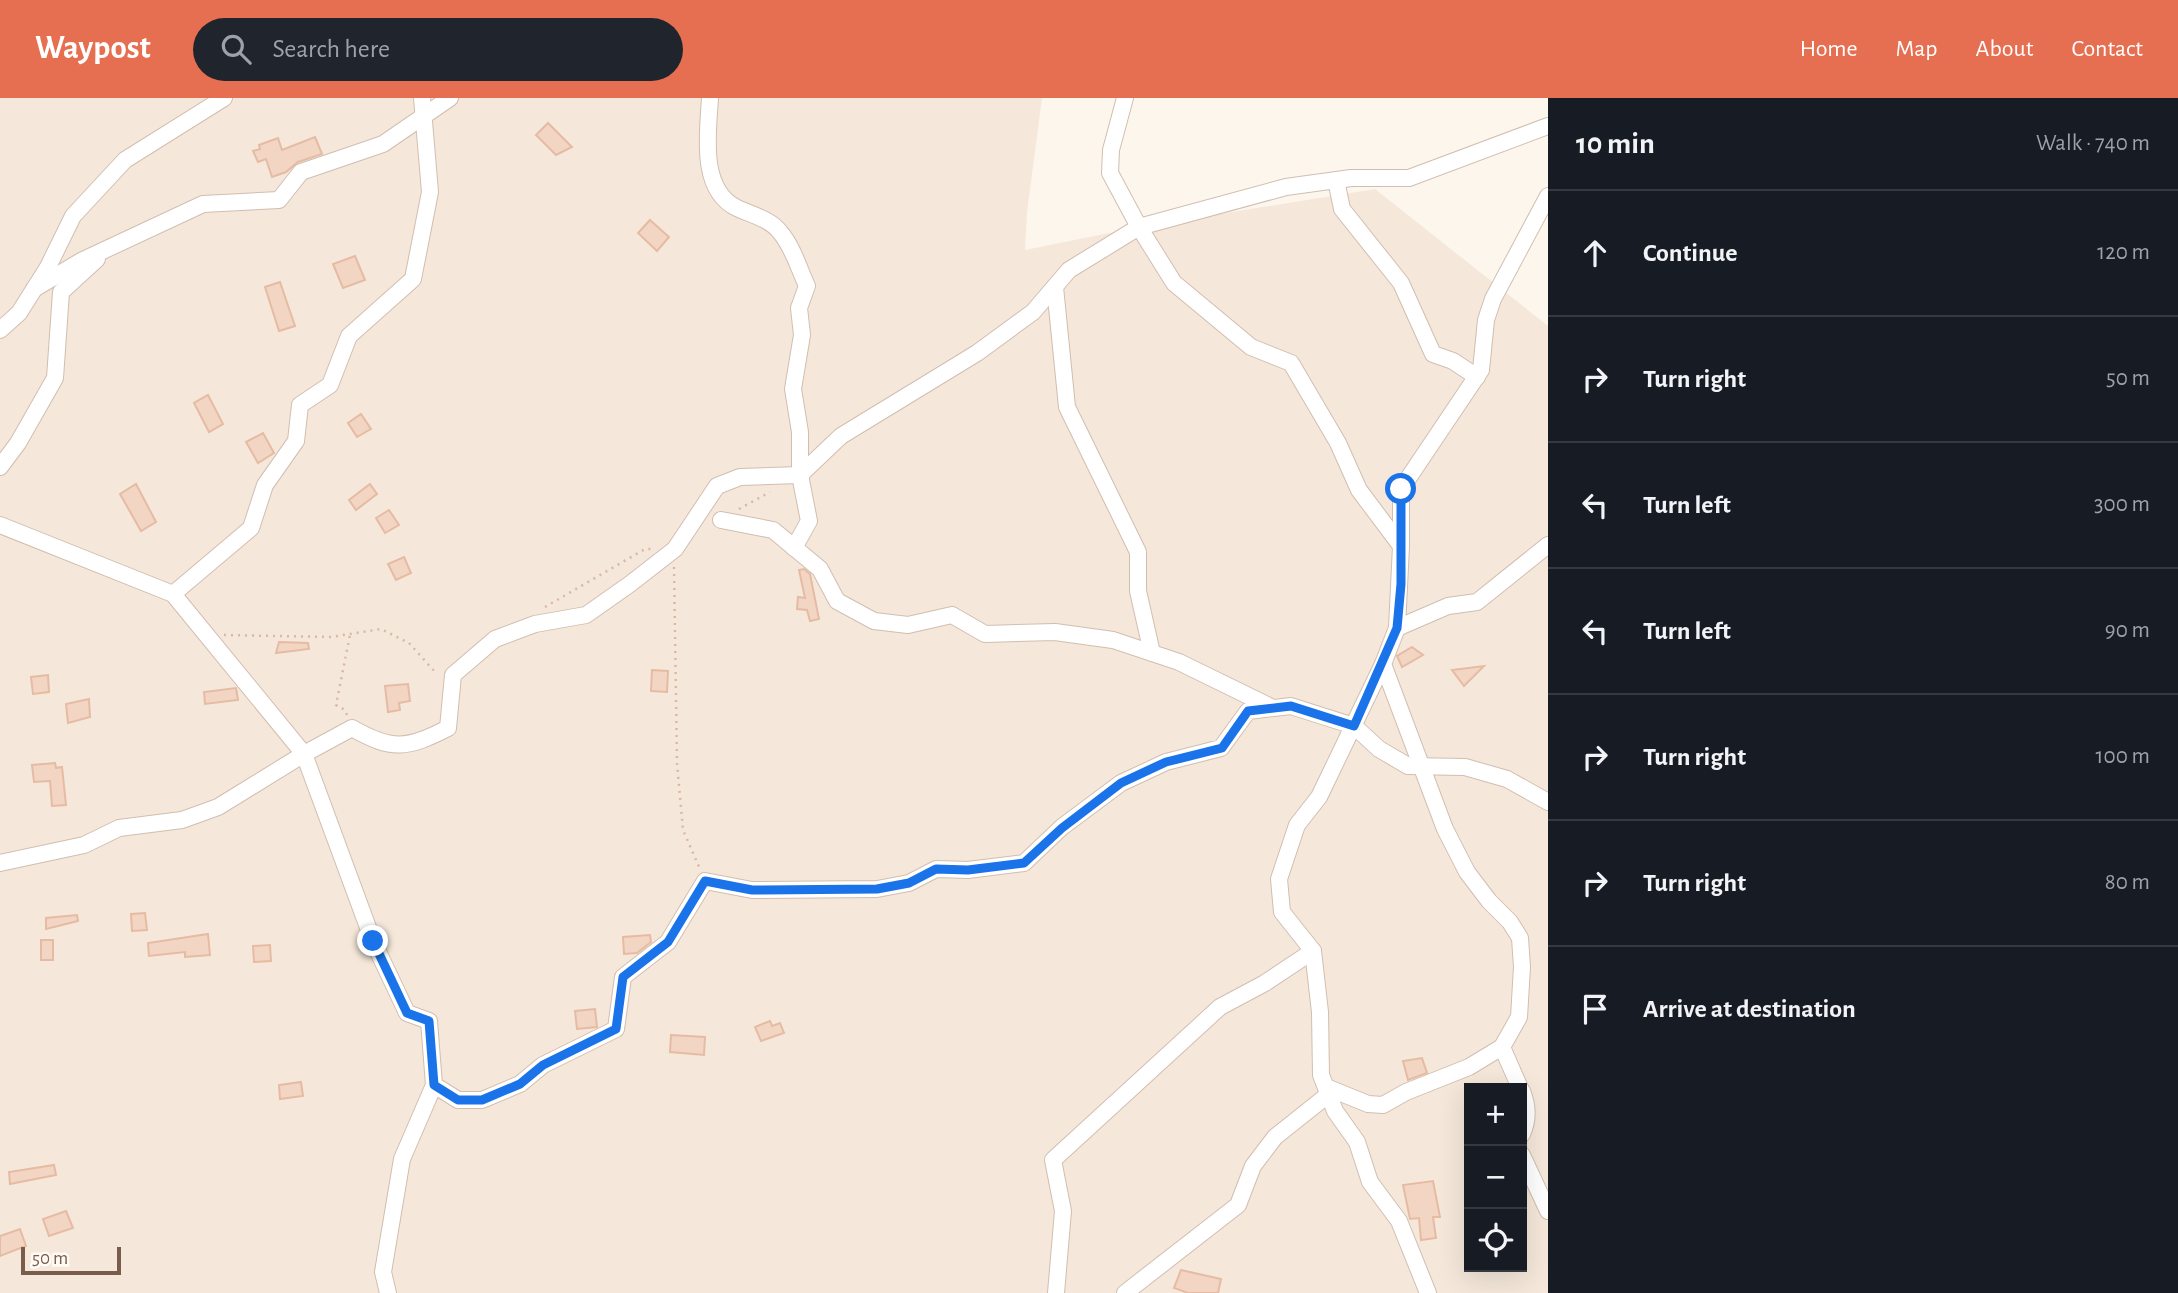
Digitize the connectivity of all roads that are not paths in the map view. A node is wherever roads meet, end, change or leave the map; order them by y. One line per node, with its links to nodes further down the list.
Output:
1 (224, 98): 13 (street)
2 (422, 98): 6 (street)
3 (450, 98): 6 (street)
4 (710, 98): 17 (street)
5 (1125, 98): 10 (street)
6 (424, 118): 11 (street); 23 (street)
7 (1548, 126): 8 (street)
8 (1336, 180): 10 (street); 15 (street)
9 (1548, 196): 15 (street)
10 (1139, 227): 12 (street); 21 (street)
11 (108, 249): 13 (street); 16 (street)
12 (1055, 287): 17 (street); 25 (street)
13 (34, 289): 14 (street)
14 (0, 330)
15 (1477, 377): 21 (street)
16 (0, 467)
17 (800, 475): 22 (street); 29 (street)
18 (721, 520): 22 (street)
19 (0, 524): 23 (street)
20 (1548, 545): 24 (street)
21 (1401, 546): 24 (street)
22 (794, 548): 25 (street)
23 (173, 594): 29 (street)
24 (1397, 628): 26 (street)
25 (1152, 653): 27 (street)
26 (1383, 664): 28 (street); 30 (street)
27 (1273, 708): 28 (street); 36 (street)
28 (1354, 726): 30 (street); 33 (street)
29 (304, 754): 32 (street); 36 (street)
30 (1422, 764): 31 (street); 34 (street)
31 (1548, 802)
32 (0, 863)
33 (1313, 951): 37 (street); 41 (street)
34 (1502, 1047): 35 (street); 37 (street)
35 (1518, 1083)
36 (434, 1085): 40 (street)
37 (1327, 1091): 42 (street); 43 (street)
38 (1527, 1166): 39 (street)
39 (1548, 1211)
40 (388, 1293)
41 (1056, 1293)
42 (1125, 1293)
43 (1429, 1293)

